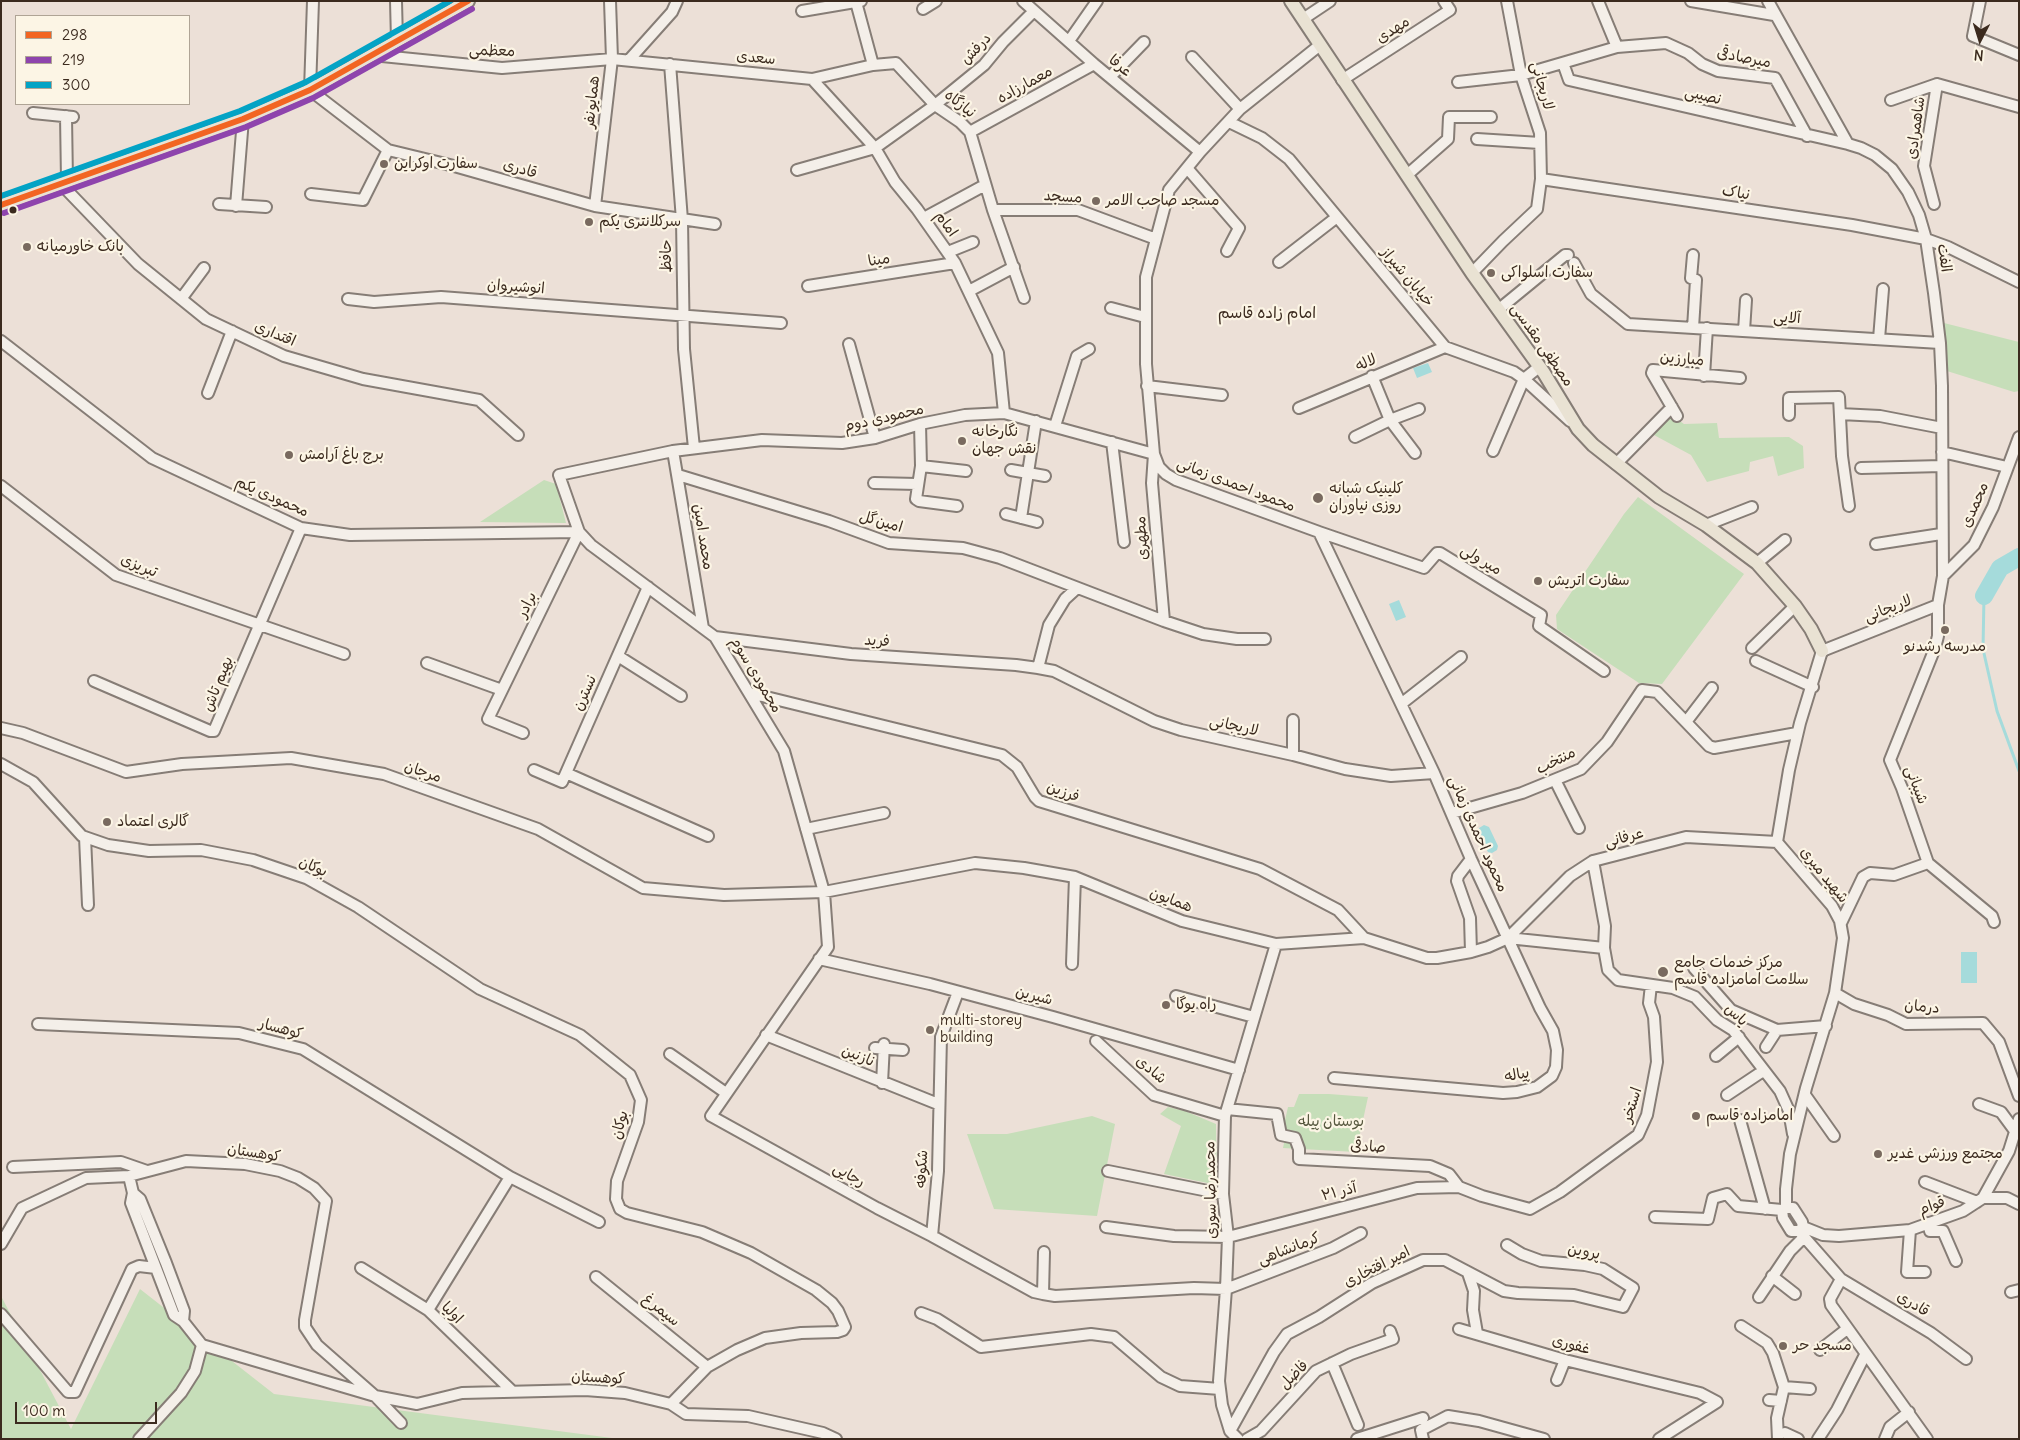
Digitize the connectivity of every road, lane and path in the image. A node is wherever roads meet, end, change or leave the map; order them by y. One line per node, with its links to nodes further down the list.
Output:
1 (313, 1): 44 (street)
2 (396, 1): 23 (street)
3 (468, 1): 23 (main road)
4 (610, 1): 31 (street, همایونفر)
5 (677, 1): 32 (street)
6 (936, 1): 18 (street)
7 (1023, 1): 19 (street, عرفا)
8 (1097, 1): 24 (street)
9 (1292, 1): 22 (main road, مصطفی مقدسی)
10 (1330, 1): 22 (street)
11 (1444, 1): 41 (street, مهدی)
12 (1507, 1): 38 (street, لاریجانی)
13 (1598, 1): 27 (street)
14 (1691, 1): 21 (street)
15 (1768, 1): 21 (street)
16 (1980, 1): 29 (street)
17 (859, 2): 20 (street); 37 (street)
18 (923, 9)
19 (1034, 10): 24 (street, عرفا); 46 (street, درفش)
20 (802, 11)
21 (1774, 15): 57 (street)
22 (1303, 19): 26 (main road, مصطفی مقدسی)
23 (398, 41): 28 (main road)
24 (1069, 41): 36 (street, عرفا)
25 (1144, 42): 39 (street)
26 (1320, 45): 41 (main road, مصطفی مقدسی); 48 (street, محمود احمدی زمانی)
27 (1617, 47): 34 (street); 54 (street, میرصادقی)
28 (372, 55): 31 (street, معظمی); 44 (main road)
29 (2019, 55)
30 (1192, 57): 48 (street)
31 (612, 59): 32 (street, سعدی); 72 (street, همایونفر)
32 (629, 60): 35 (street, سعدی)
33 (896, 63): 37 (street, سعدی); 46 (street, نیازگاه)
34 (1563, 63): 38 (street); 54 (street, نصیبی)
35 (670, 64): 40 (street, سعدی); 77 (street, حافظ)
36 (1094, 64): 39 (street, عرفا); 53 (street, معمارزاده)
37 (873, 66): 40 (street, سعدی)
38 (1521, 75): 42 (street); 56 (street, لاریجانی)
39 (1110, 77): 60 (street, عرفا)
40 (812, 79): 58 (street, امام)
41 (1342, 80): 63 (main road, مصطفی مقدسی)
42 (1458, 82)
43 (1937, 84): 45 (street, شاهمرادی); 47 (street, شاهمرادی); 69 (street, شاهمرادی)
44 (310, 90): 51 (main road); 59 (street, قادری)
45 (1891, 100)
46 (935, 105): 53 (street, نیازگاه); 58 (street, درفش)
47 (2019, 107)
48 (1240, 109): 52 (street, محمود احمدی زمانی)
49 (33, 113): 65 (street)
50 (1491, 117): 63 (street)
51 (243, 119): 65 (main road); 71 (street)
52 (1228, 122): 60 (street, محمود احمدی زمانی); 75 (street, خیابان شیراز)
53 (970, 132): 66 (street, نیازگاه)
54 (1807, 136): 57 (street, نصیبی)
55 (1477, 139): 56 (street)
56 (1540, 143): 64 (street, لاریجانی)
57 (1848, 144): 80 (street, الفت)
58 (875, 148): 62 (street, درفش); 76 (street, امام)
59 (388, 150): 67 (street); 72 (street, قادری)
60 (1200, 152): 61 (street, محمود احمدی زمانی)
61 (1187, 168): 79 (street, محمود احمدی زمانی); 82 (street)
62 (797, 170)
63 (1407, 175): 89 (main road, مصطفی مقدسی)
64 (1541, 179): 80 (street, نیاک); 89 (street, لاریجانی)
65 (64, 182): 70 (main road); 95 (street, اقتداری)
66 (986, 185): 74 (street, نیازگاه); 76 (street)
67 (311, 194)
68 (219, 204): 71 (street)
69 (1934, 204)
70 (1, 205)
71 (236, 206): 73 (street)
72 (595, 206): 77 (street, قادری)
73 (266, 208)
74 (993, 210): 79 (street, مسجد); 87 (street, نیازگاه)
75 (1337, 216): 85 (street); 111 (street, خیابان شیراز)
76 (924, 218): 83 (street, امام)
77 (682, 220): 78 (street, قادری); 100 (street, حافظ)
78 (715, 224)
79 (1156, 239): 101 (street, محمود احمدی زمانی)
80 (1926, 239): 90 (street, نیاک); 109 (street, الفت)
81 (973, 242): 83 (street)
82 (1227, 251)
83 (948, 252): 86 (street, امام)
84 (1693, 255): 103 (street)
85 (1279, 262)
86 (955, 263): 91 (street, مینا); 93 (street, امام)
87 (1014, 267): 93 (street); 94 (street, نیازگاه)
88 (204, 268): 95 (street)
89 (1472, 273): 99 (main road, مصطفی مقدسی)
90 (2019, 282)
91 (808, 286)
92 (1884, 289): 107 (street)
93 (969, 291): 123 (street, امام)
94 (1024, 298)
95 (181, 299): 105 (street, اقتداری)
96 (348, 299): 100 (street, انوشیروان)
97 (1746, 300): 106 (street)
98 (1111, 308): 101 (street)
99 (1498, 310): 103 (street, آلایی); 113 (main road, مصطفی مقدسی)
100 (682, 316): 102 (street, انوشیروان); 137 (street, حافظ)
101 (1145, 317): 118 (street, محمود احمدی زمانی)
102 (781, 323)
103 (1693, 328): 104 (street, آلایی)
104 (1707, 328): 106 (street, آلایی); 115 (street)
105 (232, 331): 119 (street); 132 (street, اقتداری)
106 (1744, 331): 107 (street, آلایی)
107 (1880, 339): 109 (street, آلایی)
108 (1, 341): 164 (street, محمودی یکم)
109 (1940, 343): 130 (street, الفت)
110 (849, 344): 135 (street)
111 (1445, 347): 114 (street, لاله); 117 (street)
112 (1089, 349): 129 (street)
113 (1539, 367): 117 (street); 131 (main road, مصطفی مقدسی)
114 (1372, 376): 121 (street, لاله); 126 (street)
115 (1704, 376): 116 (street, مبارزین); 143 (street, مبارزین)
116 (1740, 378)
117 (1524, 379): 131 (street); 139 (street)
118 (1147, 386): 120 (street); 142 (street, محمود احمدی زمانی)
119 (208, 394)
120 (1222, 395)
121 (1299, 408)
122 (1419, 409): 126 (street)
123 (1004, 413): 127 (street, محمودی دوم); 128 (street, محمودی دوم)
124 (1840, 414): 125 (street); 130 (street); 158 (street)
125 (1789, 415)
126 (1390, 420): 133 (street); 141 (street)
127 (1036, 421): 129 (street, محمودی دوم); 150 (street)
128 (920, 424): 135 (street, محمودی دوم); 144 (street)
129 (1055, 426): 136 (street, محمودی دوم)
130 (1942, 428): 140 (street, الفت)
131 (1578, 429): 143 (main road, مصطفی مقدسی)
132 (518, 435)
133 (1355, 437)
134 (2019, 437): 146 (street, محمدی)
135 (875, 438): 137 (street, محمودی دوم)
136 (1112, 442): 142 (street, محمودی دوم); 169 (street)
137 (694, 448): 138 (street, محمودی دوم)
138 (673, 451): 151 (street, محمودی دوم); 152 (street, محمد امین)
139 (1494, 451)
140 (1942, 452): 145 (street, الفت); 146 (street)
141 (1415, 453)
142 (1154, 454): 166 (street, محمود احمدی زمانی); 177 (street, مطهری)
143 (1616, 464): 163 (main road, مصطفی مقدسی)
144 (921, 466): 149 (street); 155 (street)
145 (1942, 466): 147 (street); 167 (street, الفت)
146 (2007, 467): 172 (street, محمدی)
147 (1861, 468)
148 (1011, 470): 150 (street)
149 (966, 471)
150 (1028, 472): 153 (street); 161 (street)
151 (559, 475): 165 (street, محمودی سوم)
152 (678, 475): 174 (street, امین‌گل); 179 (street, محمد امین)
153 (1045, 476)
154 (874, 483): 155 (street)
155 (917, 484): 157 (street)
156 (1, 486): 178 (street, تبریزی)
157 (957, 506)
158 (1849, 506)
159 (1752, 507): 163 (street)
160 (1006, 514): 161 (street)
161 (1021, 518): 162 (street)
162 (1037, 522)
163 (1706, 525): 171 (main road, مصطفی مقدسی)
164 (301, 528): 165 (street, محمودی یکم); 178 (street, بهیم تاش)
165 (579, 532): 173 (street, محمودی سوم); 194 (street, برادر)
166 (1319, 532): 190 (street, میر ولی); 197 (street, محمود احمدی زمانی)
167 (1941, 534): 170 (street); 172 (street, الفت)
168 (1785, 540): 171 (street)
169 (1124, 542)
170 (1876, 544)
171 (1757, 563): 176 (main road, مصطفی مقدسی)
172 (1943, 576): 175 (street)
173 (648, 587): 179 (street, محمودی سوم); 185 (street, نسترن)
174 (1077, 588): 177 (street, امین‌گل); 189 (street)
175 (1938, 605): 183 (street, لاریجانی); 218 (street, شیبانی)
176 (1795, 606): 182 (street); 183 (main road, مصطفی مقدسی)
177 (1164, 621): 181 (street, امین‌گل)
178 (259, 624): 184 (street, تبریزی); 191 (street, بهیم تاش)
179 (703, 628): 180 (street, محمودی سوم)
180 (715, 637): 189 (street, فرید); 195 (street, محمودی سوم)
181 (1265, 639)
182 (1752, 648)
183 (1822, 651): 192 (street)
184 (344, 654)
185 (618, 656): 196 (street); 206 (street, نسترن)
186 (1461, 657): 197 (street)
187 (1756, 661): 192 (street)
188 (427, 663): 194 (street)
189 (1038, 668): 203 (street, لاریجانی)
190 (1604, 671)
191 (94, 681)
192 (1812, 687): 202 (street)
193 (1712, 688): 199 (street)
194 (502, 690): 201 (street, برادر)
195 (750, 693): 212 (street, محمودی سوم); 224 (street, فرزین)
196 (681, 696)
197 (1401, 704): 207 (street, محمود احمدی زمانی)
198 (1293, 720): 203 (street)
199 (1686, 722): 202 (street); 208 (street, منتخب)
200 (1, 728): 220 (street, مرجان)
201 (523, 733)
202 (1797, 734): 215 (street)
203 (1293, 755): 207 (street, لاریجانی)
204 (1, 764): 214 (street, بوکان)
205 (534, 770): 206 (street)
206 (566, 772): 213 (street)
207 (1434, 773): 210 (street, محمود احمدی زمانی)
208 (1555, 780): 210 (street, منتخب); 211 (street)
209 (884, 813): 212 (street)
210 (1452, 813): 216 (street, محمود احمدی زمانی)
211 (1579, 828)
212 (806, 829): 220 (street, محمودی سوم)
213 (708, 836)
214 (85, 837): 221 (street); 320 (street, بوکان)
215 (1778, 842): 217 (street, عرفانی); 223 (street, شهید میری)
216 (1471, 859): 225 (street, محمود احمدی زمانی); 228 (street)
217 (1593, 861): 225 (street, عرفانی); 227 (street, یاس)
218 (1928, 863): 222 (street); 223 (street)
219 (1075, 878): 220 (street, همایون); 226 (street, همایون); 230 (street)
220 (824, 892): 229 (street, رجایی)
221 (88, 904)
222 (1994, 922)
223 (1841, 924): 234 (street, شهید میری)
224 (1364, 938): 226 (street, همایون); 228 (street, همایون)
225 (1508, 938): 227 (street); 228 (street, همایون); 252 (street, پیاله)
226 (1276, 944): 237 (street, محمدرضا سوری)
227 (1604, 948): 232 (street, یاس)
228 (1471, 952)
229 (819, 959): 233 (street, شیرین); 242 (street, رجایی)
230 (1072, 964)
231 (1694, 968): 236 (street)
232 (1651, 985): 238 (street, یاس); 278 (street, استخر)
233 (958, 992): 250 (street, شیرین); 258 (street, شکوفه)
234 (1835, 994): 240 (street, شهید میری); 249 (street, درمان)
235 (1176, 996): 237 (street)
236 (1731, 1010): 238 (street); 241 (street)
237 (1254, 1017): 250 (street, محمدرضا سوری)
238 (1718, 1020): 243 (street, یاس)
239 (38, 1024): 270 (street, کوهسار)
240 (1826, 1026): 241 (street); 256 (street, شهید میری)
241 (1777, 1030): 245 (street)
242 (766, 1035): 253 (street, نازنین); 254 (street, رجایی)
243 (1738, 1037): 248 (street); 251 (street, یاس)
244 (1096, 1041): 260 (street, شادی)
245 (1766, 1048)
246 (903, 1050): 253 (street)
247 (670, 1054): 254 (street)
248 (1716, 1056)
249 (2014, 1067): 257 (street)
250 (1239, 1070): 260 (street, محمدرضا سوری)
251 (1763, 1071): 255 (street); 265 (street, یاس)
252 (1334, 1078)
253 (882, 1083): 258 (street, نازنین)
254 (726, 1092): 287 (street, رجایی)
255 (1727, 1095)
256 (1804, 1095): 264 (street); 265 (street, شهید میری)
257 (2019, 1096)
258 (938, 1104): 287 (street, شکوفه)
259 (1979, 1104): 263 (street)
260 (1226, 1112): 272 (street, صادقی); 274 (street, محمدرضا سوری)
261 (2019, 1119): 263 (street)
262 (1740, 1120): 277 (street)
263 (2015, 1131): 275 (street)
264 (1834, 1136)
265 (1794, 1140): 279 (street, شهید میری)
266 (13, 1167): 267 (street)
267 (148, 1171): 269 (street, کوهستان); 326 (street, کوهستان)
268 (1108, 1171): 274 (street)
269 (130, 1176): 273 (street); 289 (street, کوهستان)
270 (510, 1177): 281 (street, کوهسار); 305 (street)
271 (1925, 1182): 275 (street)
272 (1459, 1187): 278 (street, صادقی); 288 (street, ۲۱ آذر)
273 (133, 1193): 293 (street); 308 (street)
274 (1223, 1194): 288 (street, محمدرضا سوری)
275 (1980, 1200): 276 (street); 282 (street, قوام)
276 (2019, 1204)
277 (1765, 1208): 279 (street); 280 (street)
278 (1530, 1209)
279 (1784, 1209): 285 (street); 285 (street)
280 (1655, 1216)
281 (599, 1222)
282 (1928, 1223): 284 (street, قوام); 292 (street)
283 (1106, 1227): 288 (street, ۲۱ آذر)
284 (1910, 1230): 285 (street, قوام); 295 (street)
285 (1802, 1232): 297 (street); 299 (street, قادری)
286 (1362, 1233): 300 (street, کرمانشاهی)
287 (932, 1236): 301 (street, رجایی)
288 (1228, 1237): 300 (street, محمدرضا سوری)
289 (1, 1244)
290 (1506, 1245): 304 (street, پروین)
291 (1044, 1252): 301 (street)
292 (1956, 1261)
293 (156, 1268): 307 (street); 308 (street)
294 (361, 1268): 305 (street, اولیا)
295 (1925, 1272)
296 (1468, 1273): 304 (street, امیر افتخاری); 313 (street); 334 (street, امیر افتخاری)
297 (1772, 1276): 302 (street); 303 (street)
298 (596, 1277): 320 (street, سیمرغ)
299 (1841, 1279): 311 (street); 318 (street, قادری)
300 (1226, 1289): 301 (street, رجایی); 323 (street, محمدرضا سوری)
301 (1043, 1294)
302 (1794, 1294)
303 (1759, 1297)
304 (1623, 1307)
305 (428, 1310): 325 (street, اولیا)
306 (921, 1313): 323 (street)
307 (1, 1314)
308 (183, 1321): 314 (street)
309 (1741, 1326): 322 (street)
310 (1459, 1329): 313 (street, غفوری)
311 (1847, 1329): 315 (street); 316 (street)
312 (1390, 1331): 319 (street, فاضل)
313 (1476, 1333): 317 (street, غفوری)
314 (202, 1345): 326 (street, کوهستان); 336 (street)
315 (1820, 1350)
316 (1865, 1355): 330 (street); 344 (street)
317 (1564, 1360): 321 (street); 342 (street, غفوری)
318 (1966, 1360)
319 (1332, 1362): 333 (street); 338 (street, فاضل)
320 (707, 1367): 329 (street, بوکان)
321 (1557, 1380)
322 (1782, 1382): 324 (street); 328 (street)
323 (1220, 1388): 334 (street, محمدرضا سوری)
324 (1810, 1389)
325 (512, 1392): 326 (street, کوهستان); 329 (street, کوهستان)
326 (375, 1396): 332 (street, کوهستان)
327 (1769, 1400): 328 (street)
328 (1781, 1401): 335 (street)
329 (670, 1404): 337 (street)
330 (1909, 1412): 345 (street); 346 (street)
331 (1423, 1418): 339 (street)
332 (401, 1423)
333 (1358, 1425)
334 (1234, 1435)
335 (1782, 1436): 343 (street)
336 (140, 1439)
337 (836, 1439)
338 (1247, 1439)
339 (1357, 1439)
340 (1423, 1439): 341 (street)
341 (1544, 1439)
342 (1659, 1439)
343 (1798, 1439)
344 (1818, 1439)
345 (1884, 1439)
346 (1927, 1439)

